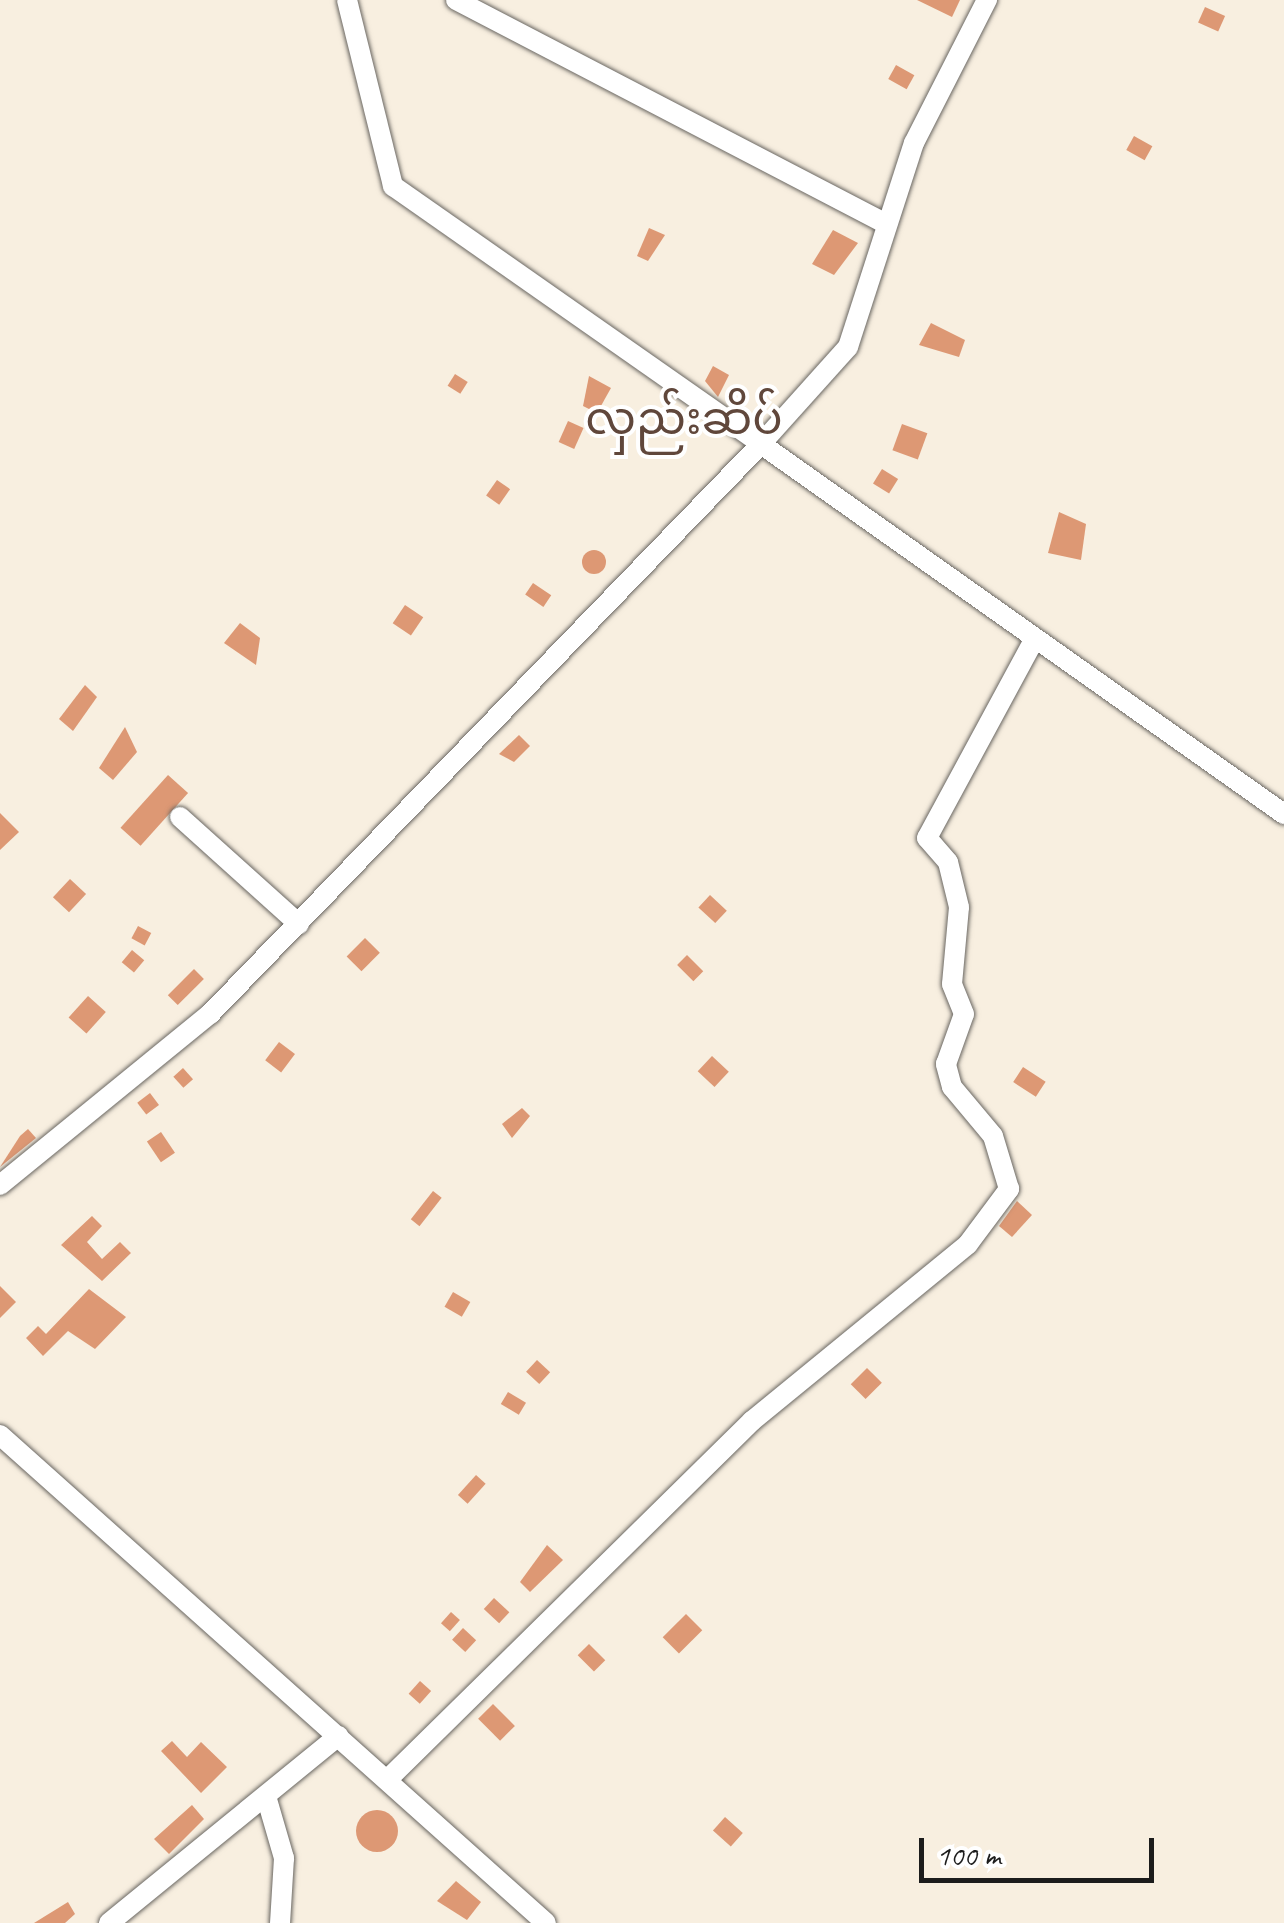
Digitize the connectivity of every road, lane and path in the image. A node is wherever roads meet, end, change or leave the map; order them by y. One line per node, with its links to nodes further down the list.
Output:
1 (347, 0): 5 (street)
2 (456, 0): 4 (street)
3 (987, 0): 4 (street)
4 (886, 224): 5 (street)
5 (761, 444): 6 (street); 9 (street)
6 (1035, 638): 7 (street); 13 (street)
7 (1284, 814)
8 (180, 817): 9 (street)
9 (299, 924): 10 (street)
10 (0, 1185)
11 (0, 1435): 12 (street)
12 (338, 1736): 13 (street); 14 (street)
13 (387, 1780): 17 (street)
14 (266, 1796): 15 (street); 16 (street)
15 (109, 1923)
16 (280, 1923)
17 (546, 1923)

